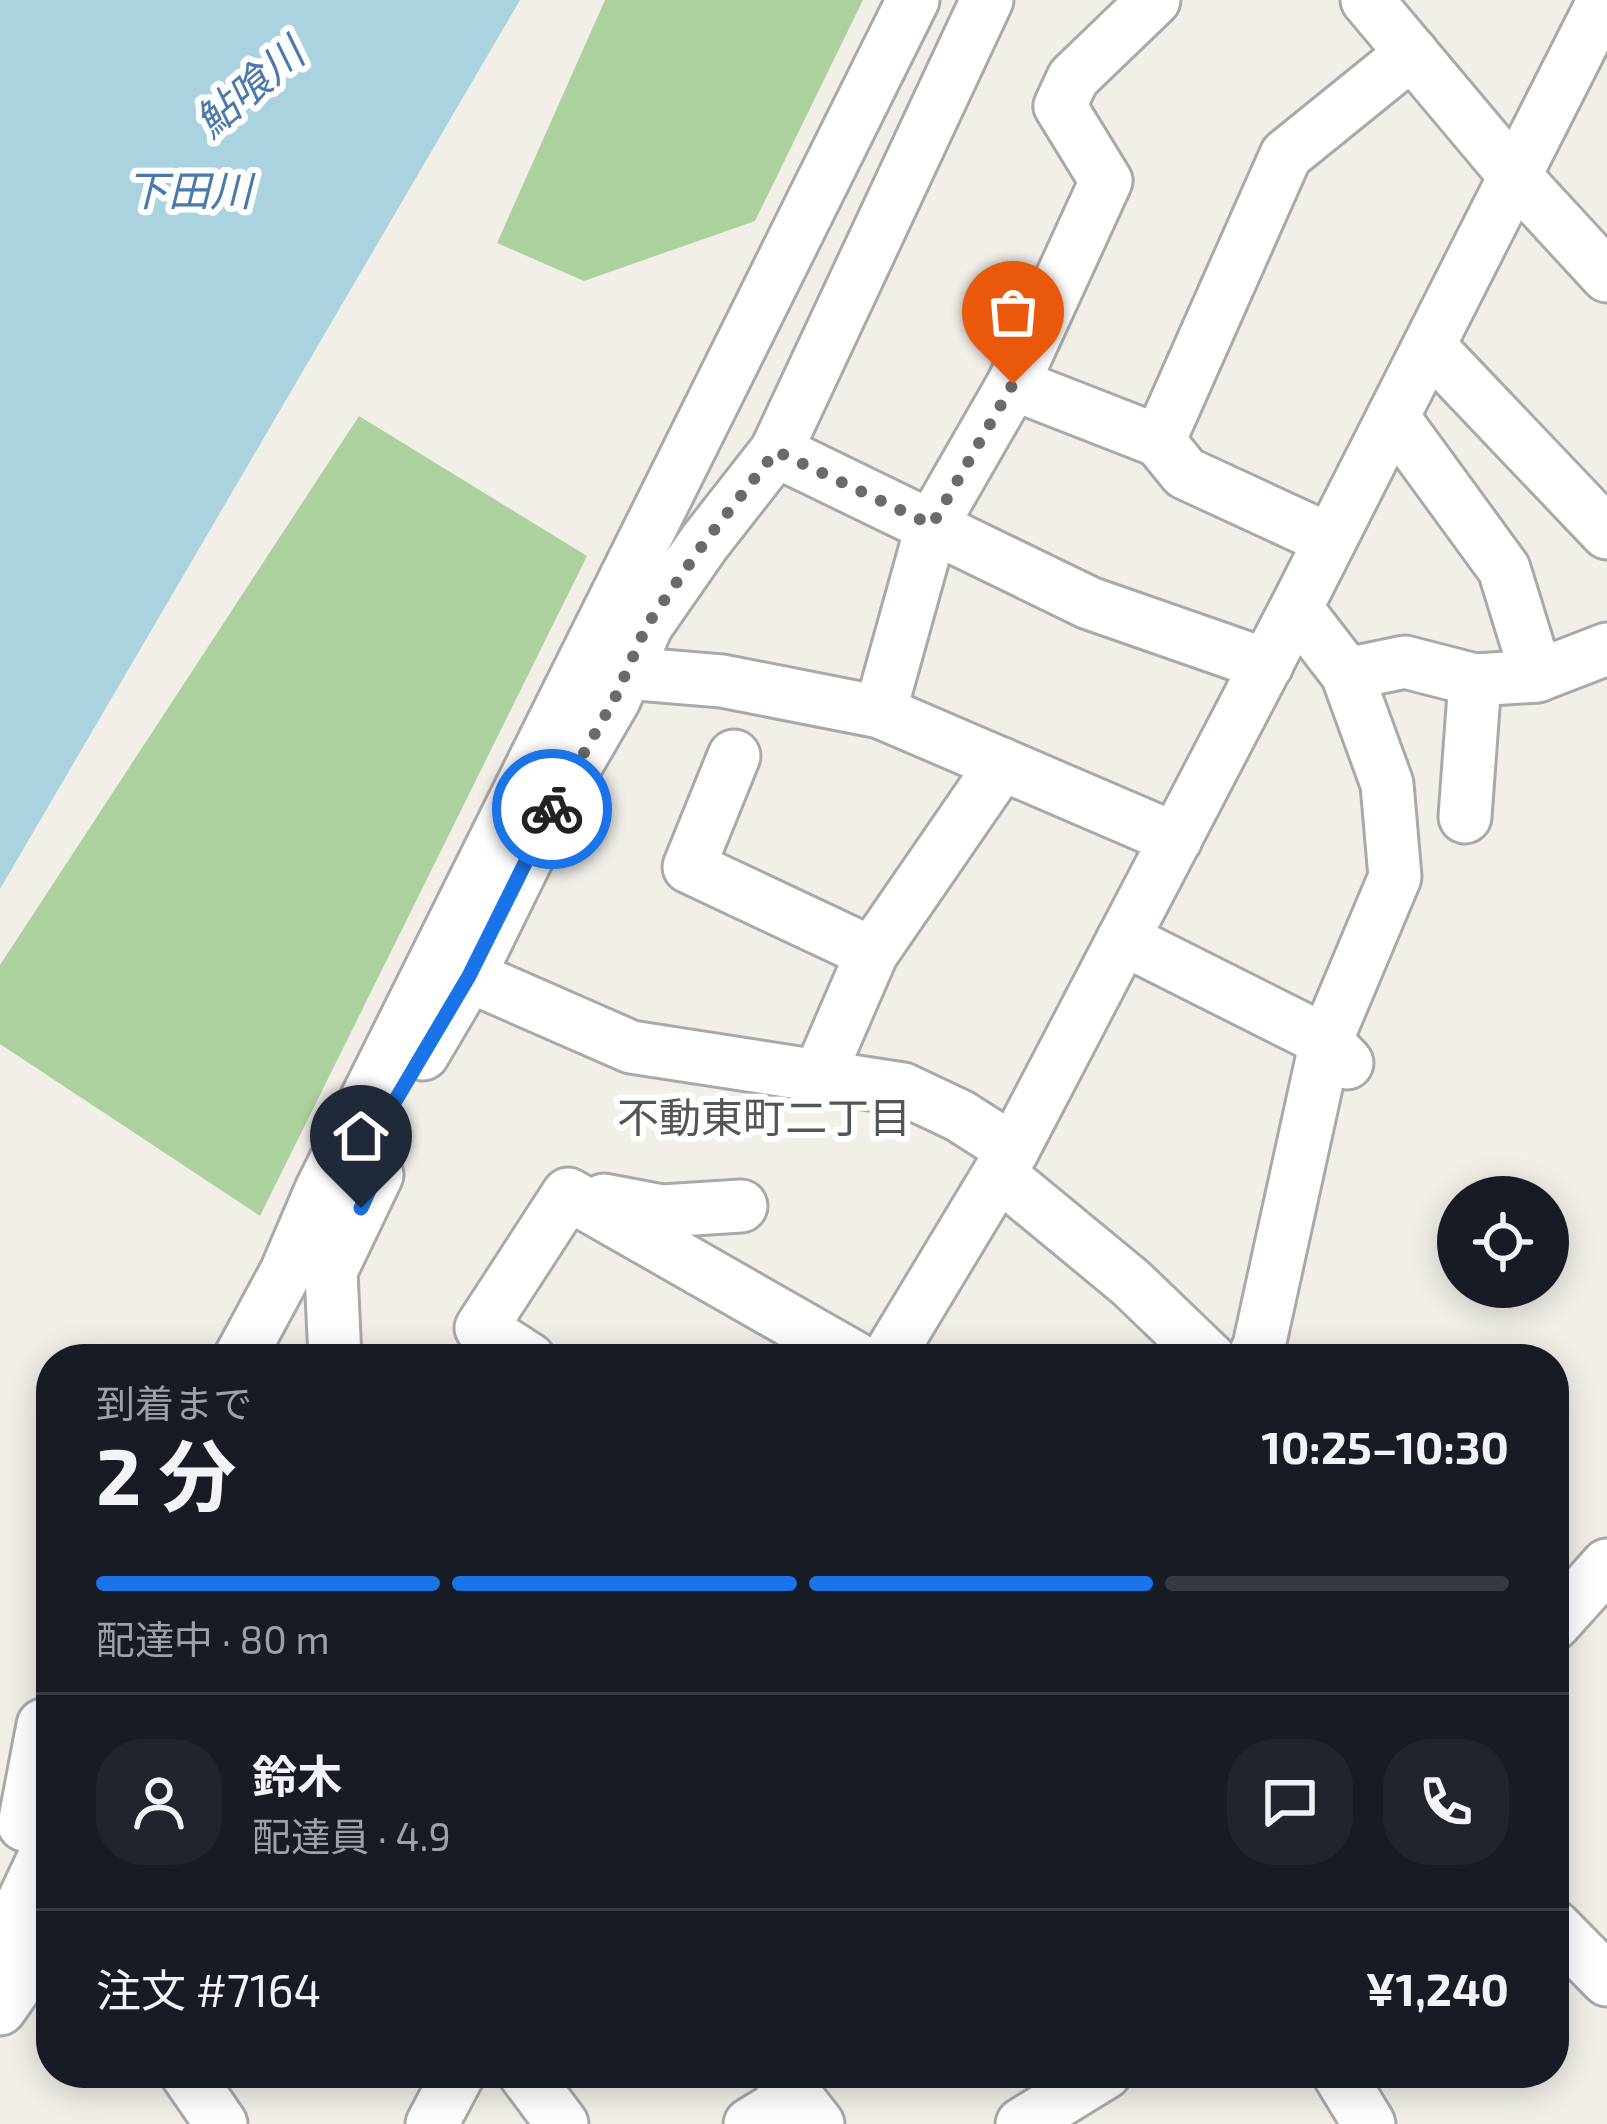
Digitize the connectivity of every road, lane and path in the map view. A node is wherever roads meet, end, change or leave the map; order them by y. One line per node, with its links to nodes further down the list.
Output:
1 (914, 0): 37 (street)
2 (987, 0): 14 (street)
3 (1154, 0): 11 (street)
4 (1367, 0): 6 (street)
5 (1604, 0): 7 (street)
6 (1412, 53): 8 (street); 13 (street)
7 (1594, 57): 8 (street)
8 (1514, 175): 9 (street); 10 (street)
9 (1607, 276)
10 (1429, 346): 12 (street); 16 (street)
11 (1013, 384): 13 (street); 15 (street)
12 (1393, 417): 17 (street); 23 (street)
13 (1159, 441): 17 (street)
14 (776, 451): 15 (street); 21 (street)
15 (932, 525): 20 (street); 25 (street)
16 (1607, 533)
17 (1330, 540): 18 (street)
18 (1296, 608): 20 (street); 22 (street)
19 (1607, 649): 23 (street)
20 (1267, 665): 29 (street)
21 (626, 673): 25 (street); 32 (street)
22 (1347, 674): 24 (street); 33 (street)
23 (1537, 676): 24 (street)
24 (1475, 680): 28 (street)
25 (880, 712): 27 (street)
26 (734, 757): 31 (street)
27 (1002, 764): 29 (street); 31 (street)
28 (1465, 817)
29 (1176, 839): 30 (street)
30 (1123, 939): 33 (street); 36 (street)
31 (872, 953): 34 (street)
32 (469, 976): 34 (street); 35 (street)
33 (1339, 1054): 48 (street)
34 (820, 1073): 36 (street)
35 (369, 1145): 37 (street); 43 (street)
36 (1006, 1162): 46 (street); 47 (street)
37 (321, 1190): 40 (street)
38 (568, 1194): 39 (street); 44 (street); 45 (street)
39 (741, 1206)
40 (286, 1272): 41 (street); 42 (street)
41 (247, 1344)
42 (285, 1344)
43 (334, 1344)
44 (506, 1344)
45 (831, 1344)
46 (895, 1344)
47 (1194, 1344)
48 (1260, 1344)
49 (1607, 1565): 50 (street)
50 (1569, 1607)
51 (36, 1739): 53 (street)
52 (36, 1770): 54 (street)
53 (0, 1812)
54 (0, 1867)
55 (36, 1874): 57 (street)
56 (1569, 1941): 59 (street)
57 (0, 1950)
58 (36, 1957): 60 (street)
59 (1607, 1980)
60 (0, 2009)
61 (196, 2088): 66 (street)
62 (535, 2088): 67 (street)
63 (1081, 2088): 69 (street)
64 (1347, 2088): 70 (street)
65 (797, 2098): 68 (street)
66 (221, 2124)
67 (562, 2124)
68 (750, 2124)
69 (1022, 2124)
70 (1369, 2124)

